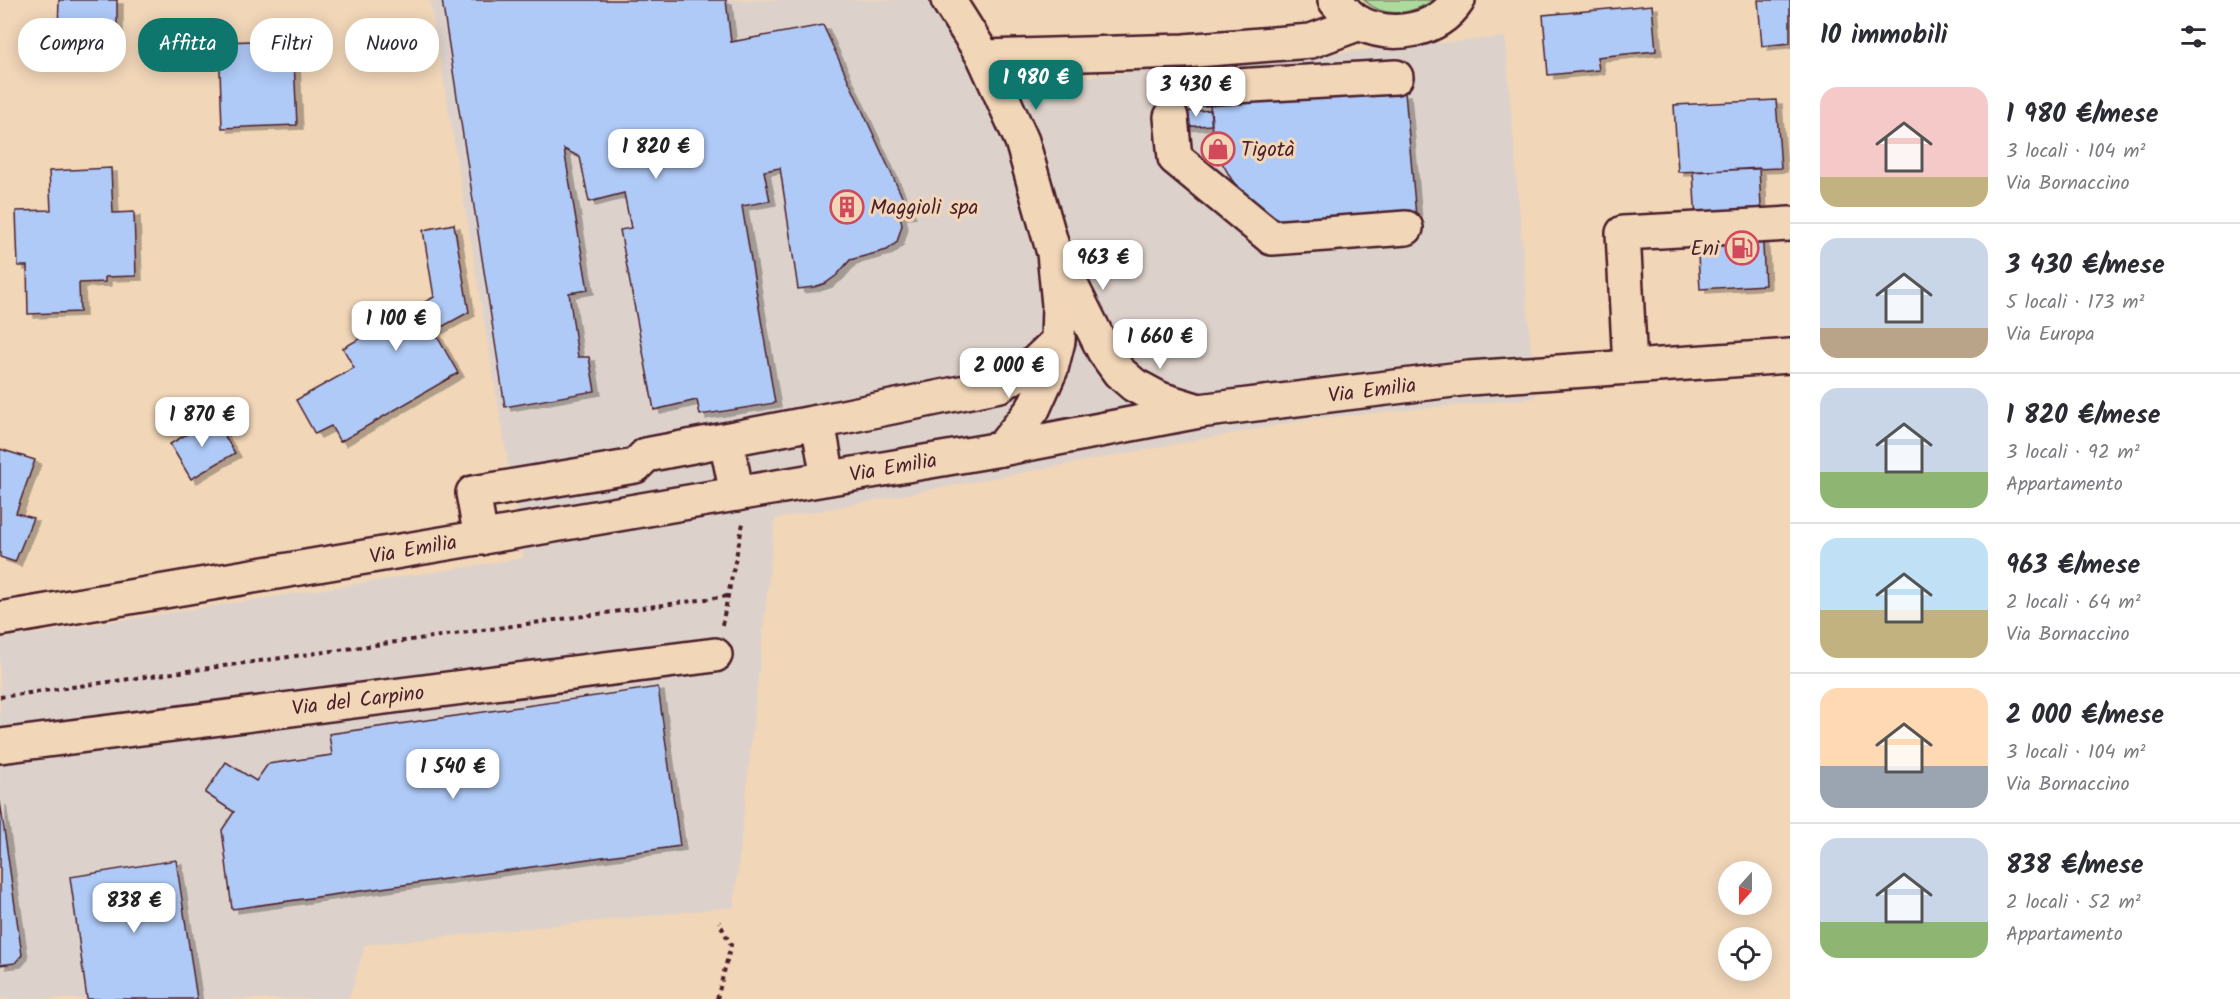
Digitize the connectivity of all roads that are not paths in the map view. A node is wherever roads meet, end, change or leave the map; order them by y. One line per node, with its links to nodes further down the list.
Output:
1 (948, 0): 6 (main road)
2 (1335, 0): 4 (main road)
3 (1458, 0): 4 (main road)
4 (1360, 23): 5 (main road)
5 (1298, 42): 6 (main road); 8 (main road)
6 (984, 57): 11 (main road)
7 (1396, 77): 8 (main road)
8 (1299, 83): 10 (main road)
9 (1790, 224): 14 (main road)
10 (1406, 228)
11 (1054, 253): 12 (main road); 15 (main road)
12 (1058, 341): 16 (main road); 18 (main road)
13 (1790, 356): 14 (main road, Via Emilia)
14 (1630, 366): 15 (main road, Via Emilia)
15 (1199, 411): 18 (main road, Via Emilia)
16 (818, 422): 17 (main road); 19 (main road)
17 (726, 440): 20 (main road); 21 (main road)
18 (1001, 448): 19 (main road, Via Emilia)
19 (828, 478): 20 (main road, Via Emilia)
20 (740, 507): 21 (main road, Via Emilia)
21 (481, 538): 22 (main road, Via Emilia)
22 (33, 614): 23 (main road, Via Emilia); 24 (main road)
23 (0, 619)
24 (0, 636)
25 (715, 655): 26 (main road, Via del Carpino)
26 (0, 746)

